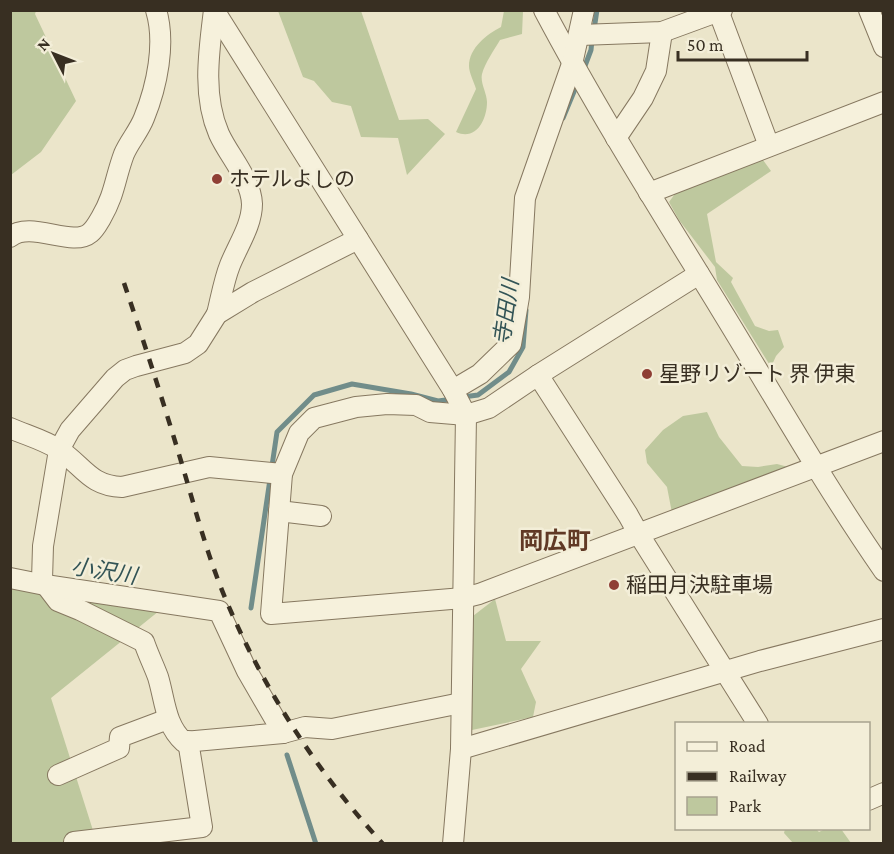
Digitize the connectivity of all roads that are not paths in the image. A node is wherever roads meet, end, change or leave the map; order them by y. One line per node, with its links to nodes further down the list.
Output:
1 (156, 10): 15 (street)
2 (214, 10): 16 (street); 18 (street)
3 (544, 10): 10 (street)
4 (584, 10): 8 (street)
5 (869, 10): 9 (street)
6 (719, 11): 7 (street); 13 (street)
7 (662, 32): 8 (street); 12 (street)
8 (581, 35): 10 (street)
9 (884, 48)
10 (572, 64): 12 (street); 20 (street)
11 (884, 102): 13 (street)
12 (616, 138): 14 (street)
13 (769, 146): 14 (street)
14 (649, 194): 17 (street)
15 (10, 237)
16 (358, 239): 18 (street); 20 (street)
17 (699, 274): 19 (street); 25 (street)
18 (217, 314): 24 (street)
19 (538, 375): 21 (street); 29 (street)
20 (453, 390): 21 (street)
21 (466, 415): 26 (street); 34 (street)
22 (10, 428): 24 (street)
23 (884, 441): 25 (street)
24 (59, 450): 26 (street); 32 (street)
25 (817, 467): 29 (street); 30 (street)
26 (281, 474): 27 (street)
27 (279, 511): 28 (street); 34 (street)
28 (321, 516)
29 (638, 533): 34 (street); 36 (street)
30 (876, 545): 31 (street)
31 (884, 571)
32 (42, 577): 33 (street); 38 (street); 40 (street)
33 (10, 578)
34 (463, 598): 37 (street)
35 (884, 628): 36 (street)
36 (725, 672): 39 (street); 42 (street)
37 (461, 703): 40 (street); 42 (street)
38 (168, 718): 41 (street); 43 (street)
39 (757, 722)
40 (283, 733): 41 (street)
41 (188, 741): 46 (street)
42 (461, 749): 48 (street)
43 (58, 775)
44 (884, 793): 45 (street)
45 (870, 799)
46 (147, 838): 47 (street)
47 (74, 842)
48 (453, 843)

